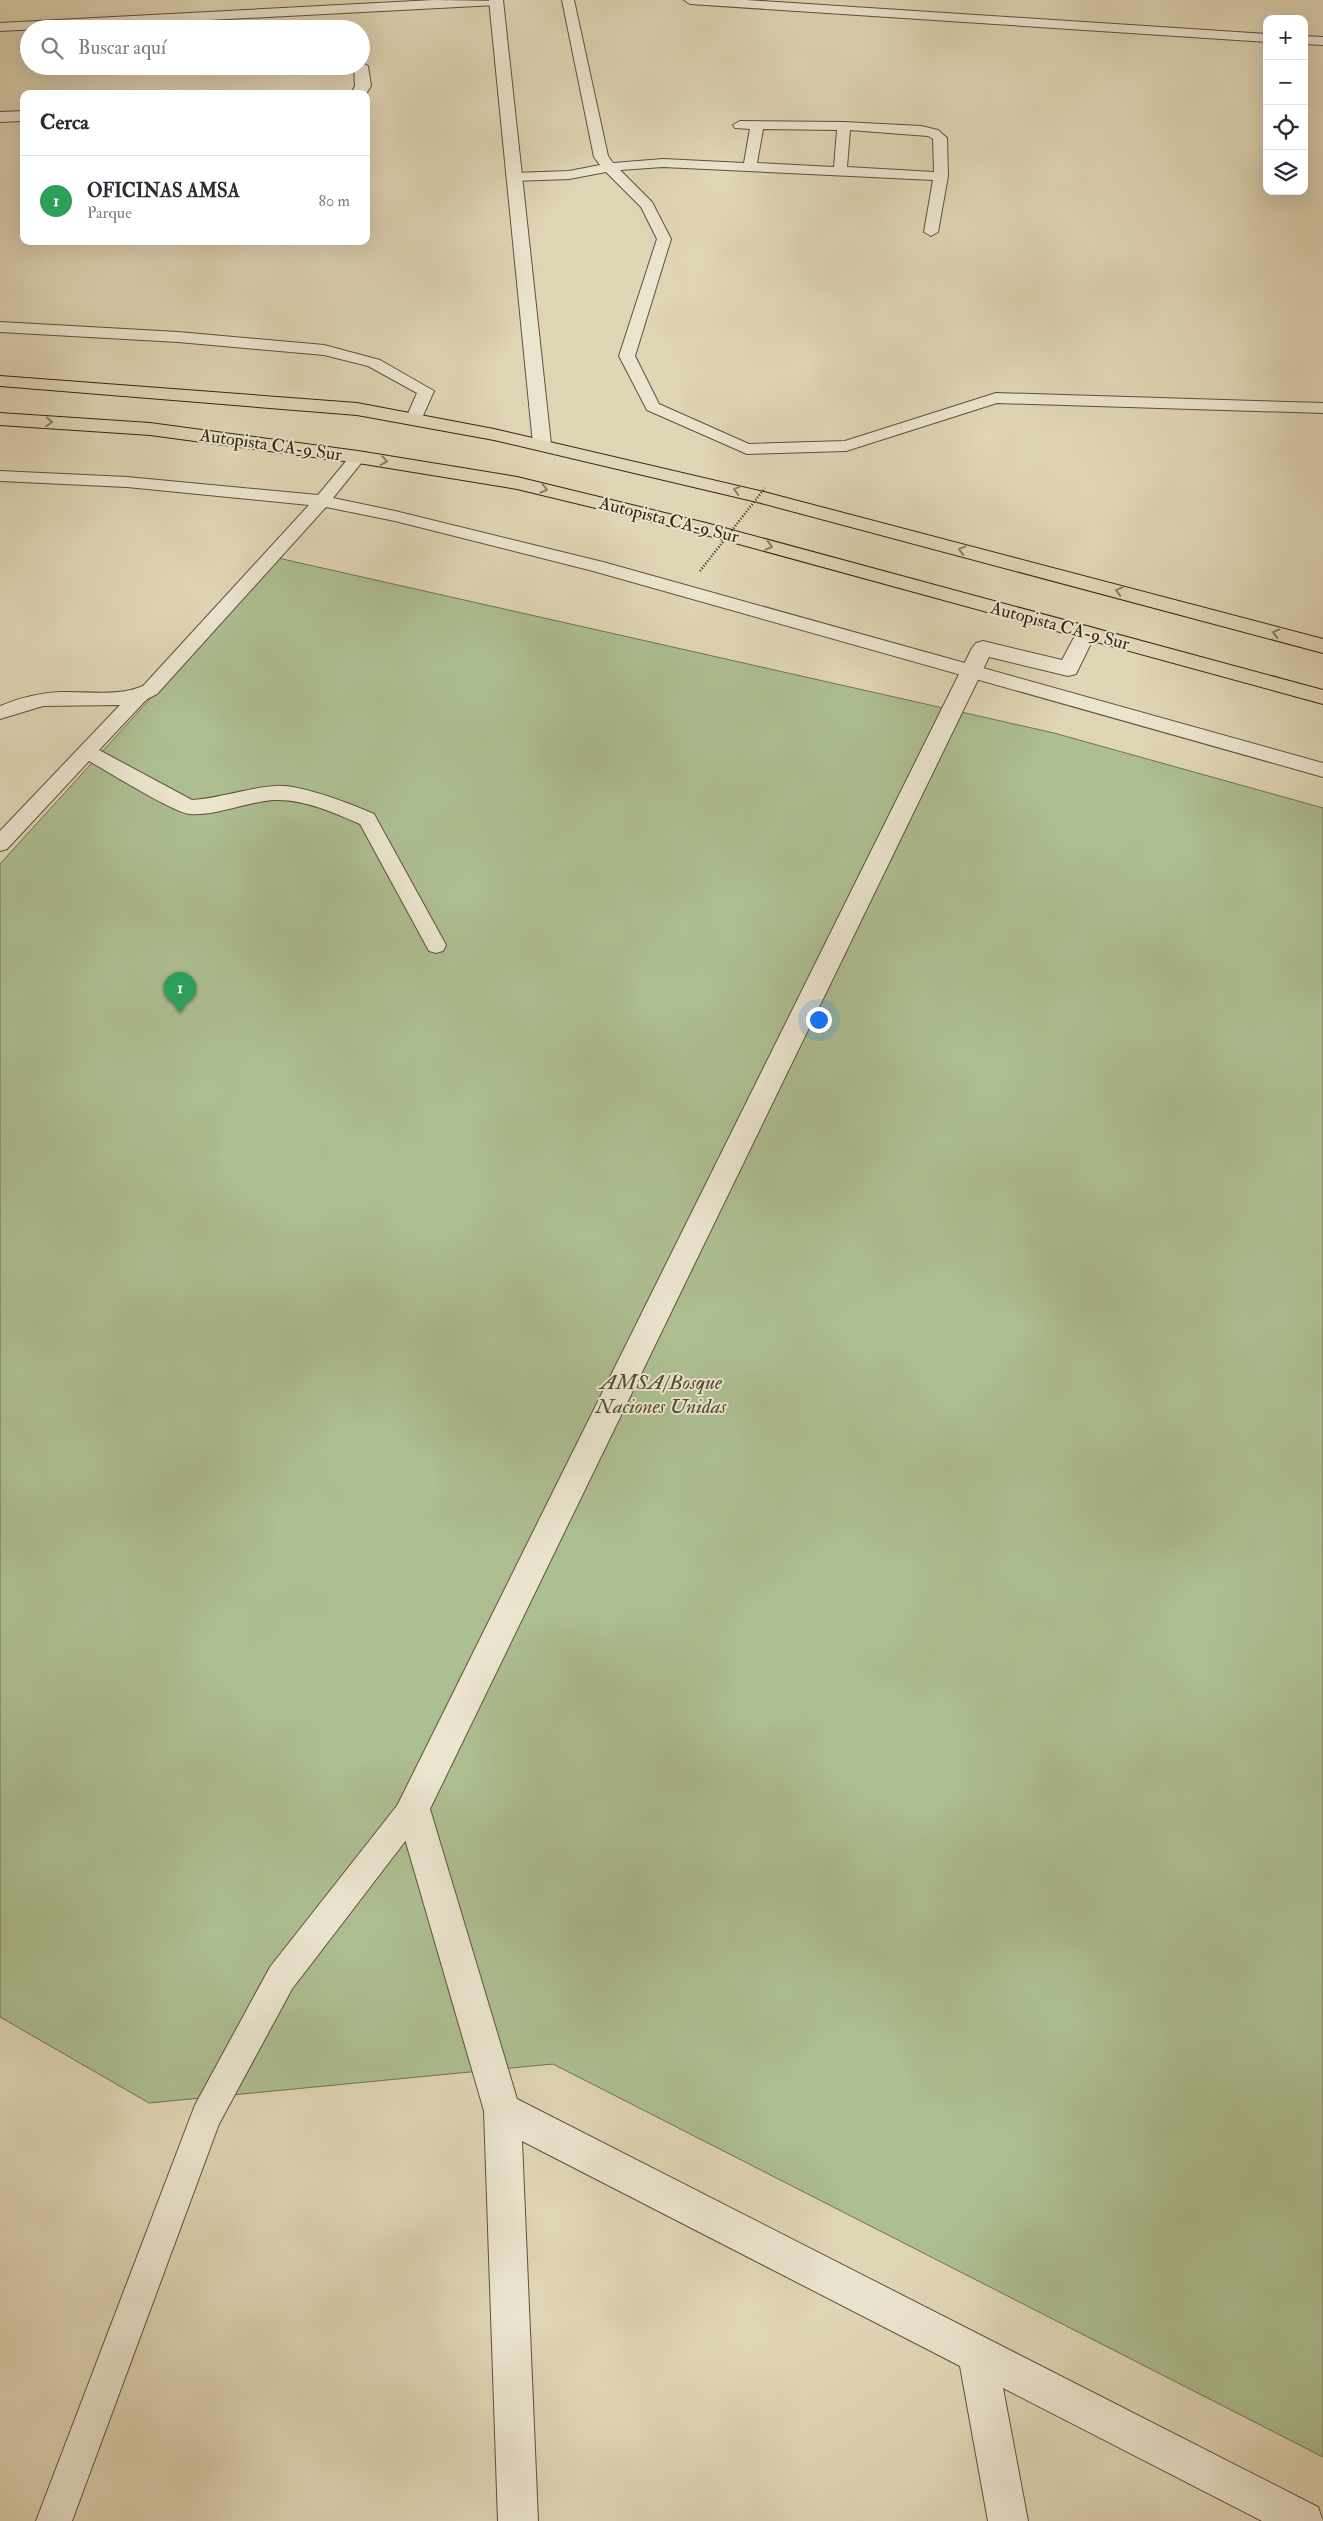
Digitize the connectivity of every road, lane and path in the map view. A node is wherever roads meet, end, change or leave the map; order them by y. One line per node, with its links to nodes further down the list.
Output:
1 (568, 0): 18 (lane)
2 (690, 0): 8 (lane)
3 (496, 1): 4 (street); 22 (street)
4 (353, 10): 5 (street)
5 (145, 20)
6 (20, 26): 7 (street)
7 (0, 27)
8 (1263, 38)
9 (1308, 40): 10 (lane)
10 (1323, 42)
11 (362, 75): 12 (street)
12 (360, 90)
13 (20, 116): 14 (street)
14 (0, 117)
15 (740, 125): 16 (lane)
16 (757, 126): 17 (lane); 19 (lane)
17 (844, 126): 20 (lane); 21 (lane)
18 (608, 167): 19 (lane); 22 (lane); 26 (lane)
19 (750, 167): 20 (lane)
20 (840, 172): 21 (lane)
21 (941, 176): 23 (lane)
22 (514, 177): 29 (street)
23 (931, 232)
24 (0, 328): 27 (lane)
25 (0, 381): 27 (highway, Autopista CA-9 Sur)
26 (1323, 408)
27 (414, 418): 29 (highway, Autopista CA-9 Sur)
28 (0, 419): 30 (highway, Autopista CA-9 Sur, one-way to 30)
29 (542, 444): 36 (highway, Autopista CA-9 Sur, one-way to 29)
30 (358, 457): 33 (lane); 35 (highway, Autopista CA-9 Sur, one-way to 35)
31 (0, 476): 33 (lane)
32 (765, 488): 34 (path, bridge)
33 (322, 501): 37 (lane); 38 (lane)
34 (700, 572)
35 (1086, 633): 37 (street); 39 (highway, Autopista CA-9 Sur)
36 (1323, 646)
37 (970, 672): 42 (lane); 45 (street)
38 (140, 695): 40 (lane); 41 (lane)
39 (1323, 697)
40 (0, 713)
41 (87, 752): 43 (lane); 44 (lane)
42 (1323, 770)
43 (0, 844)
44 (436, 946)
45 (414, 1808): 46 (street); 48 (lane)
46 (502, 2111): 47 (street); 49 (street)
47 (977, 2354): 50 (street); 51 (street)
48 (54, 2521)
49 (518, 2521)
50 (1008, 2521)
51 (1304, 2521)

